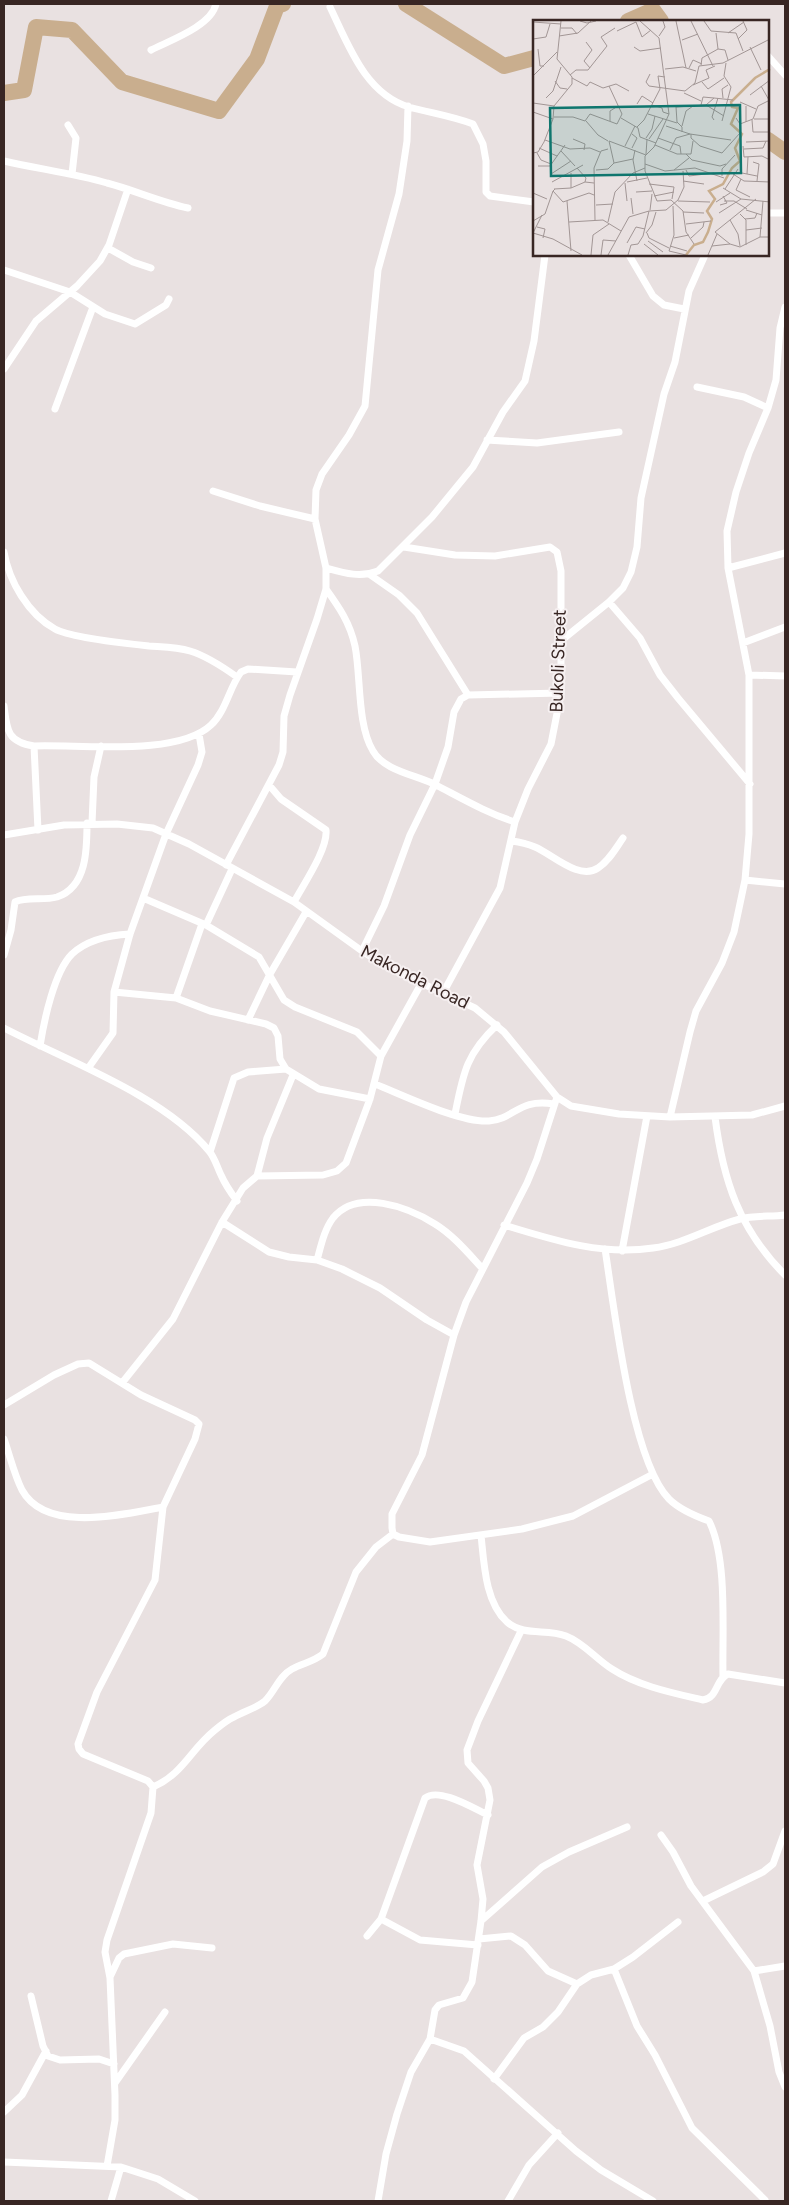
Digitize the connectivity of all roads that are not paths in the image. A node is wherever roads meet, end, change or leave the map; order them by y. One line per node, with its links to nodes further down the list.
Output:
1 (216, 4): 3 (street)
2 (330, 7): 6 (street)
3 (151, 50)
4 (769, 57): 5 (street)
5 (785, 75)
6 (408, 106): 11 (street); 33 (street)
7 (68, 125): 9 (street)
8 (4, 161): 9 (street)
9 (72, 174): 10 (street)
10 (128, 189): 12 (street); 15 (street)
11 (533, 202)
12 (188, 208)
13 (769, 213): 14 (street)
14 (785, 213)
15 (108, 248): 19 (street); 21 (street)
16 (545, 256): 31 (street)
17 (630, 256): 25 (street)
18 (705, 256): 25 (street)
19 (151, 268)
20 (4, 270): 21 (street)
21 (70, 292): 23 (street); 26 (street)
22 (169, 299): 23 (street)
23 (93, 307): 29 (street)
24 (785, 307): 28 (street)
25 (684, 309): 41 (street)
26 (4, 369)
27 (697, 387): 28 (street)
28 (768, 408): 38 (street)
29 (55, 409)
30 (618, 432): 31 (street)
31 (487, 440): 34 (street)
32 (213, 491): 33 (street)
33 (316, 519): 37 (street)
34 (404, 547): 39 (street); 43 (street, Bukoli Street)
35 (4, 552): 48 (street)
36 (785, 553): 38 (street)
37 (326, 568): 39 (street); 40 (street)
38 (728, 568): 44 (street)
39 (369, 574): 50 (street)
40 (326, 588): 45 (street); 55 (street)
41 (609, 602): 43 (street); 56 (street)
42 (785, 627): 44 (street)
43 (562, 640): 49 (street, Bukoli Street)
44 (743, 643): 46 (street)
45 (297, 672): 48 (street); 57 (street)
46 (748, 675): 47 (street); 56 (street)
47 (785, 676)
48 (237, 677): 52 (street)
49 (561, 693): 50 (street); 58 (street, Bukoli Street)
50 (468, 695): 55 (street)
51 (4, 706): 53 (street)
52 (200, 734): 54 (street); 61 (street)
53 (34, 746): 54 (street); 60 (street)
54 (101, 746): 59 (street)
55 (435, 784): 58 (street); 73 (street)
56 (750, 784): 66 (street)
57 (269, 785): 65 (street); 69 (street)
58 (516, 822): 64 (street, Bukoli Street)
59 (89, 823): 60 (street, Makonda Road); 61 (street, Makonda Road); 74 (street)
60 (38, 830): 62 (street, Makonda Road)
61 (166, 834): 65 (street, Makonda Road); 68 (street)
62 (4, 835)
63 (623, 838): 64 (street)
64 (512, 841): 78 (street, Bukoli Street)
65 (229, 867): 69 (street, Makonda Road); 71 (street)
66 (745, 880): 67 (street); 94 (street)
67 (785, 884)
68 (143, 898): 71 (street); 72 (street)
69 (294, 902): 70 (street, Makonda Road)
70 (306, 912): 73 (street, Makonda Road); 75 (street)
71 (204, 925): 75 (street); 79 (street)
72 (130, 934): 77 (street); 83 (street)
73 (362, 951): 76 (street, Makonda Road)
74 (4, 955)
75 (270, 974): 80 (street); 84 (street)
76 (421, 984): 78 (street, Makonda Road); 84 (street)
77 (114, 992): 79 (street); 85 (street)
78 (443, 993): 81 (street, Makonda Road)
79 (176, 998): 80 (street)
80 (248, 1020): 86 (street)
81 (497, 1025): 90 (street, Makonda Road); 92 (street)
82 (4, 1028): 83 (street)
83 (40, 1046): 85 (street)
84 (381, 1056): 88 (street)
85 (89, 1067): 96 (street)
86 (286, 1070): 87 (street); 96 (street)
87 (293, 1075): 89 (street); 97 (street)
88 (375, 1084): 89 (street); 92 (street)
89 (370, 1099): 97 (street)
90 (556, 1100): 92 (street); 93 (street, Makonda Road); 102 (street)
91 (785, 1106): 95 (street, Makonda Road)
92 (455, 1114)
93 (647, 1116): 94 (street, Makonda Road); 104 (street)
94 (670, 1117): 95 (street, Makonda Road)
95 (715, 1117): 100 (street)
96 (210, 1152): 98 (street)
97 (257, 1176): 98 (street)
98 (237, 1202): 101 (street)
99 (785, 1215): 100 (street)
100 (742, 1219): 104 (street); 107 (street)
101 (222, 1222): 105 (street); 109 (street)
102 (504, 1224): 103 (street); 106 (street)
103 (605, 1249): 104 (street); 112 (street)
104 (622, 1251)
105 (317, 1260): 106 (street); 108 (street)
106 (482, 1268): 108 (street)
107 (785, 1275)
108 (454, 1335): 114 (street)
109 (122, 1383): 110 (street); 113 (street)
110 (4, 1405)
111 (4, 1439): 113 (street)
112 (653, 1474): 115 (street); 117 (street)
113 (163, 1507): 119 (street)
114 (393, 1534): 115 (street); 119 (street)
115 (481, 1535): 116 (street)
116 (521, 1631): 117 (street); 120 (street)
117 (722, 1677): 118 (street)
118 (785, 1683)
119 (153, 1787): 134 (street)
120 (488, 1814): 125 (street); 126 (street)
121 (627, 1827): 126 (street)
122 (785, 1831): 124 (street)
123 (661, 1835): 124 (street)
124 (703, 1901): 133 (street)
125 (381, 1919): 128 (street); 129 (street)
126 (482, 1921): 129 (street)
127 (678, 1922): 132 (street)
128 (367, 1936)
129 (478, 1942): 135 (street); 138 (street)
130 (212, 1948): 134 (street)
131 (785, 1966): 133 (street)
132 (614, 1969): 135 (street); 150 (street)
133 (754, 1971): 143 (street)
134 (110, 1978): 140 (street)
135 (577, 1984): 141 (street)
136 (31, 1996): 139 (street)
137 (165, 2012): 142 (street)
138 (430, 2039): 141 (street); 153 (street)
139 (46, 2051): 140 (street); 144 (street)
140 (114, 2064): 142 (street)
141 (494, 2079): 145 (street)
142 (115, 2084): 147 (street)
143 (785, 2087)
144 (4, 2112)
145 (558, 2133): 149 (street); 154 (street)
146 (4, 2162): 147 (street)
147 (108, 2166): 148 (street)
148 (121, 2167): 151 (street); 152 (street)
149 (643, 2194): 155 (street); 156 (street)
150 (765, 2200)
151 (111, 2201)
152 (195, 2201)
153 (378, 2201)
154 (508, 2201)
155 (638, 2201)
156 (653, 2201)

